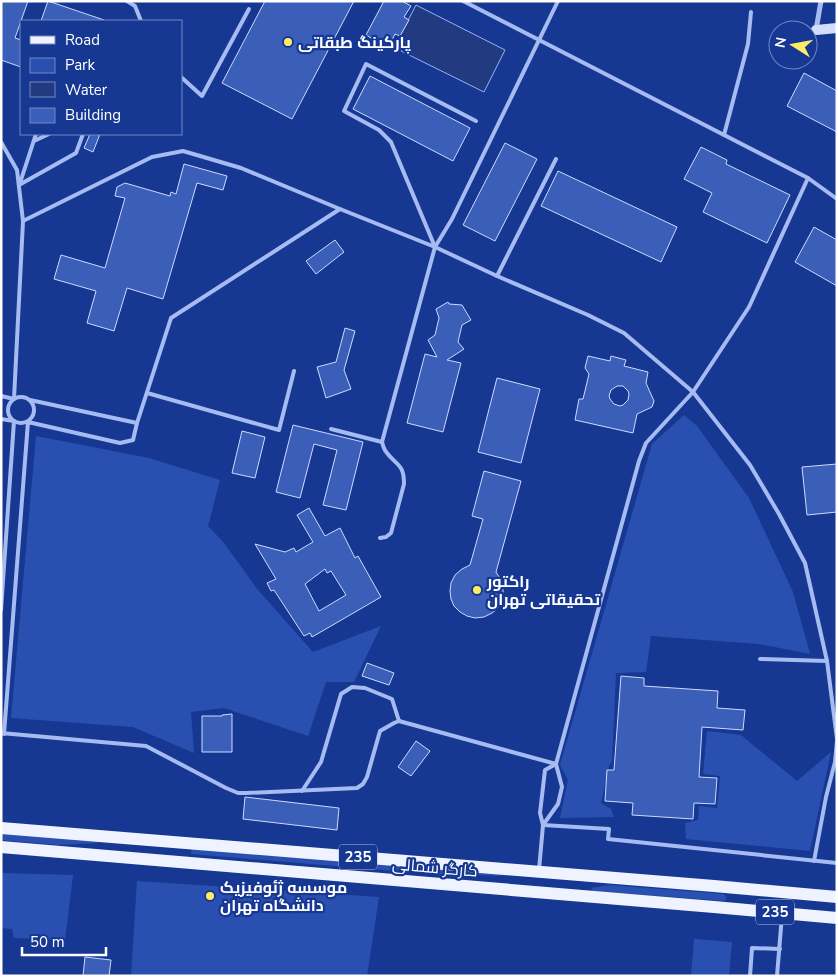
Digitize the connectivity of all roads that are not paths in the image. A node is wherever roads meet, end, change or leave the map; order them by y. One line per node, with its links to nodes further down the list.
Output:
1 (127, 1): 7 (lane)
2 (463, 1): 11 (lane)
3 (558, 1): 11 (lane)
4 (821, 1): 8 (street)
5 (249, 9): 12 (lane)
6 (751, 12): 17 (lane)
7 (141, 20)
8 (818, 20)
9 (837, 28): 10 (street)
10 (818, 30)
11 (540, 40): 17 (lane); 26 (lane)
12 (182, 79)
13 (476, 121): 26 (lane)
14 (36, 135): 18 (lane)
15 (47, 135): 18 (lane)
16 (83, 135): 22 (lane)
17 (724, 135): 21 (lane)
18 (34, 141): 22 (lane)
19 (1, 142): 22 (lane)
20 (556, 159): 27 (lane)
21 (808, 178): 23 (lane); 29 (lane)
22 (19, 185): 25 (lane)
23 (837, 199)
24 (340, 209): 25 (lane); 26 (lane); 30 (lane)
25 (23, 221): 32 (lane)
26 (435, 247): 27 (lane); 39 (lane)
27 (497, 276): 29 (lane)
28 (294, 371): 30 (lane)
29 (693, 392): 45 (lane); 50 (lane)
30 (147, 393): 37 (lane)
31 (1, 396): 32 (lane)
32 (14, 399): 33 (lane); 35 (lane)
33 (30, 400): 36 (lane); 37 (lane)
34 (1, 419): 35 (lane)
35 (14, 422): 36 (lane); 41 (lane)
36 (28, 422): 37 (lane); 42 (lane)
37 (137, 423)
38 (331, 429): 39 (lane)
39 (382, 442): 40 (lane)
40 (380, 538)
41 (3, 582): 42 (lane); 43 (lane)
42 (16, 583): 47 (lane)
43 (1, 610)
44 (760, 659): 45 (lane)
45 (827, 661): 48 (lane)
46 (399, 721): 50 (lane); 52 (lane); 52 (lane)
47 (3, 734): 52 (lane)
48 (837, 740): 49 (lane)
49 (835, 762): 51 (lane); 58 (lane)
50 (556, 764): 53 (lane); 53 (lane)
51 (837, 770)
52 (302, 791)
53 (544, 825): 58 (lane); 60 (lane)
54 (1, 828): 55 (main road, کارگر شمالی / 235)
55 (123, 837): 57 (main road); 60 (main road, کارگر شمالی / 235)
56 (1, 846): 57 (main road, کارگر شمالی / 235)
57 (122, 857): 62 (main road, کارگر شمالی / 235)
58 (814, 861): 59 (lane)
59 (837, 863)
60 (539, 871): 61 (main road, کارگر شمالی / 235)
61 (837, 897)
62 (782, 913): 63 (main road, کارگر شمالی / 235); 64 (lane)
63 (837, 918)
64 (780, 949): 65 (lane); 66 (lane)
65 (750, 976)
66 (777, 976)

